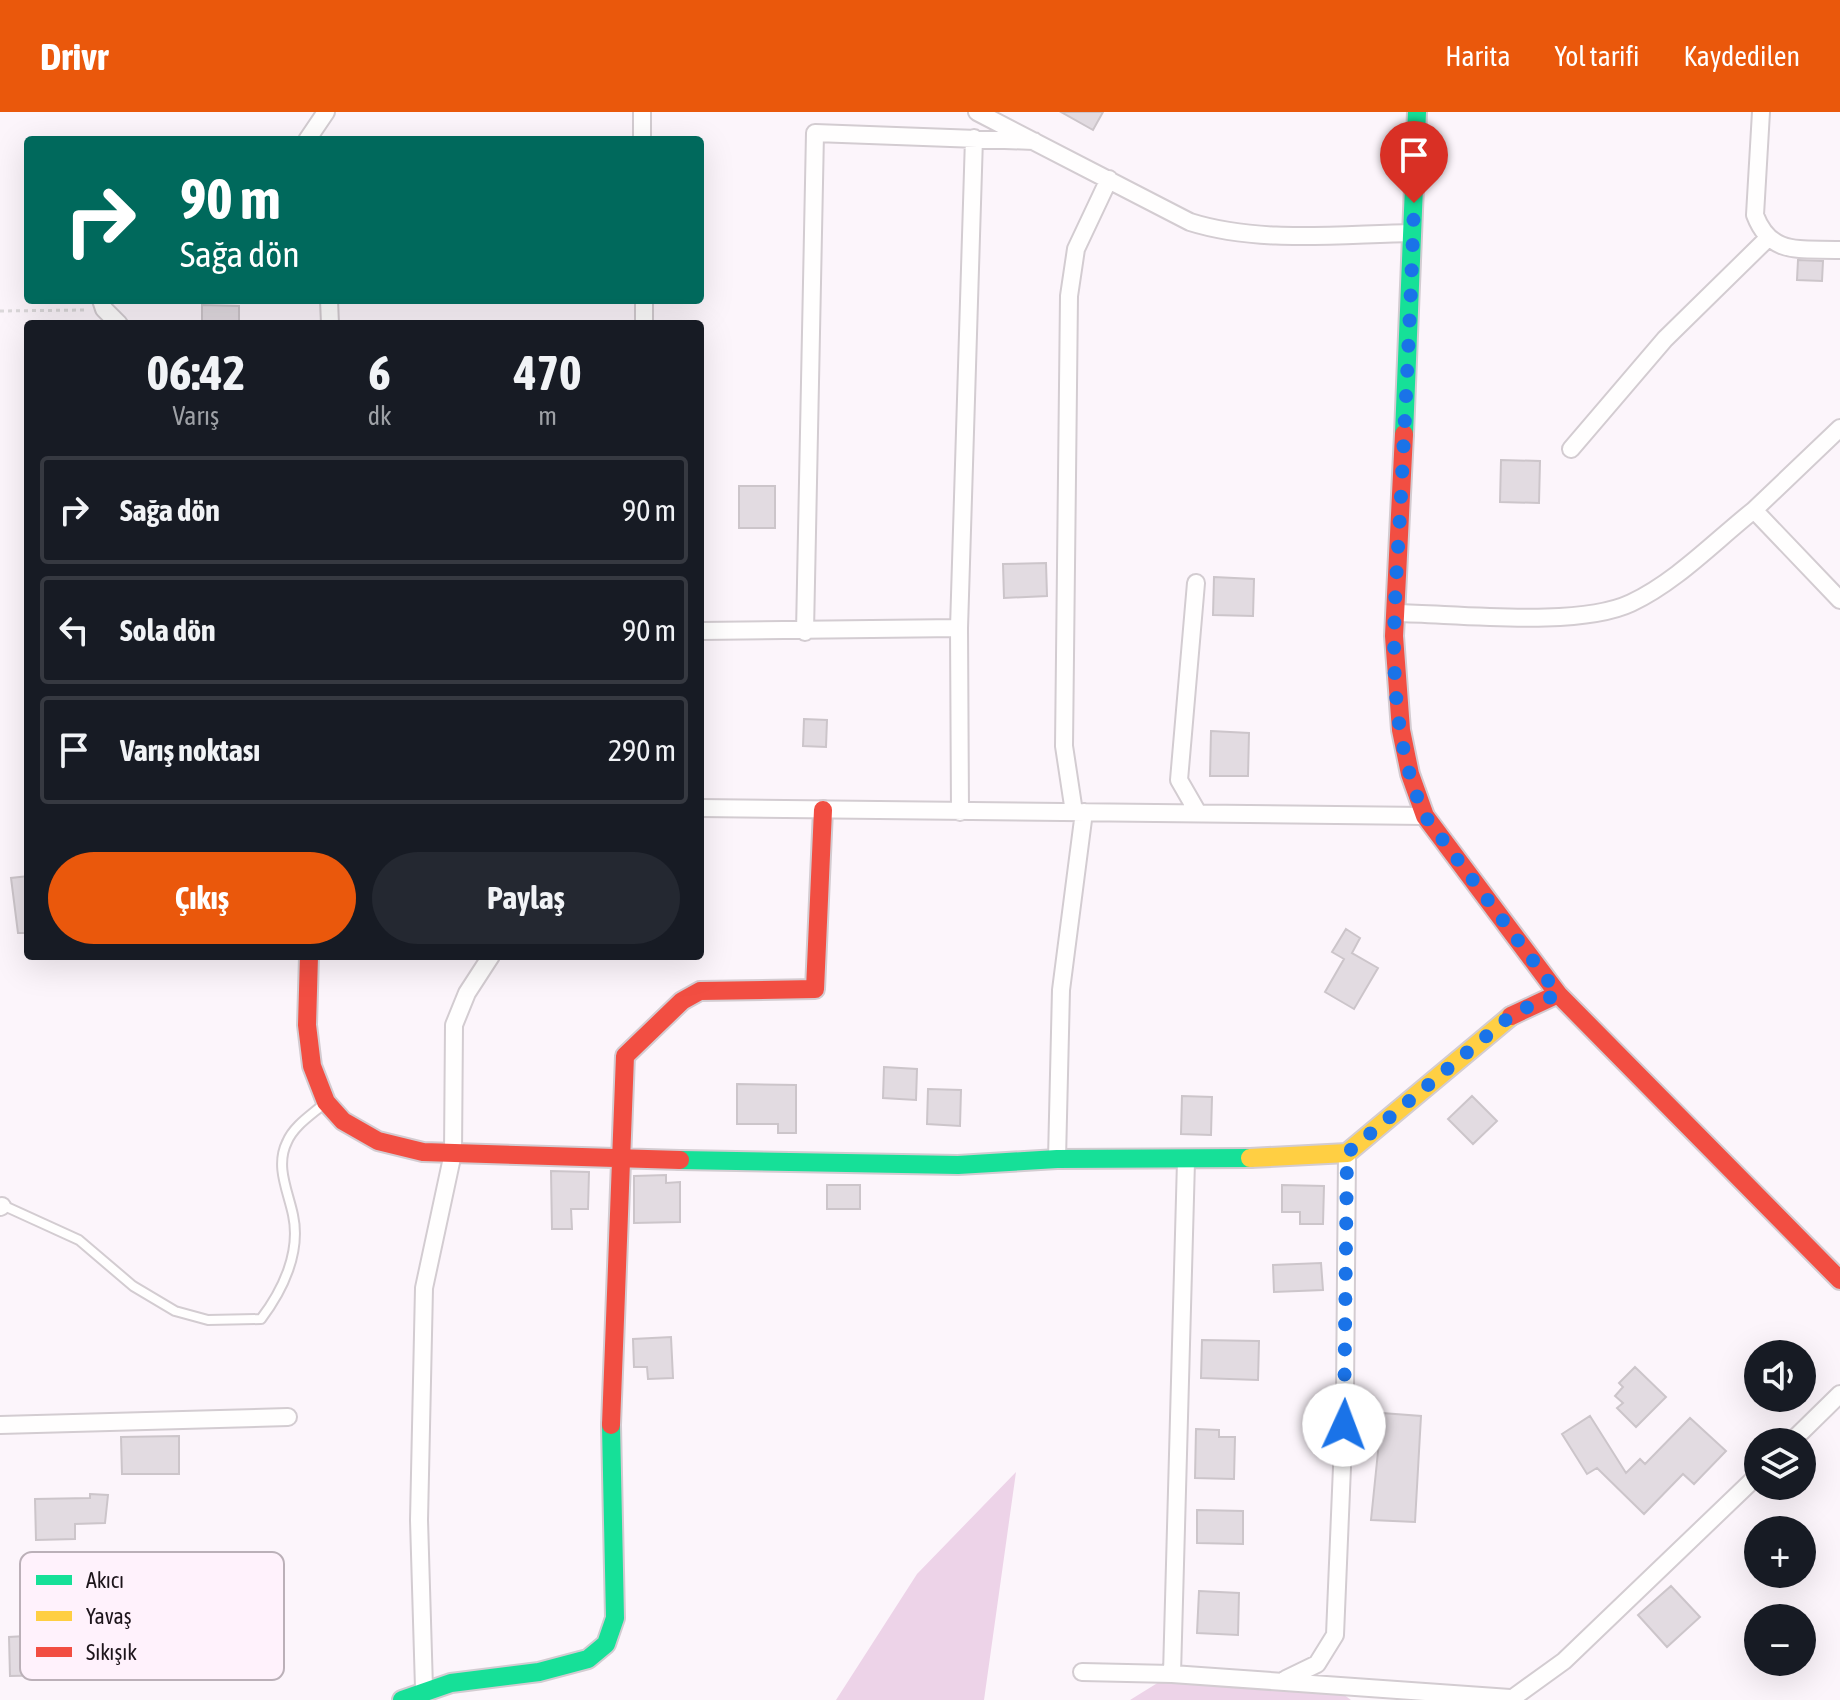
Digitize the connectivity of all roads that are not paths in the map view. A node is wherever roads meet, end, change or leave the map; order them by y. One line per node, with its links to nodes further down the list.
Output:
1 (326, 112): 6 (street)
2 (642, 112): 7 (street)
3 (977, 112): 9 (street)
4 (1417, 112): 11 (street)
5 (1761, 112): 12 (street)
6 (310, 136)
7 (642, 136)
8 (974, 138): 9 (street); 22 (street); 24 (street)
9 (1034, 141): 10 (street)
10 (1109, 179): 11 (street); 28 (street)
11 (1413, 233): 21 (street)
12 (1767, 239): 13 (street); 17 (street)
13 (1840, 250)
14 (102, 305): 15 (street)
15 (115, 320)
16 (1840, 428): 18 (street)
17 (1571, 449)
18 (1754, 510): 20 (street); 21 (street)
19 (1196, 583): 29 (street)
20 (1840, 600)
21 (1397, 613): 30 (street)
22 (959, 628): 24 (street); 27 (street)
23 (704, 631): 24 (street)
24 (805, 632)
25 (704, 808): 26 (street)
26 (823, 810): 27 (street); 37 (street)
27 (960, 812): 28 (street)
28 (1079, 812): 29 (street); 38 (street)
29 (1198, 813): 30 (street)
30 (1425, 816): 33 (street)
31 (309, 960): 34 (street)
32 (488, 960): 35 (street)
33 (1558, 994): 36 (street); 41 (street)
34 (326, 1102): 35 (street); 40 (lane)
35 (453, 1153): 37 (street); 50 (street)
36 (1347, 1153): 39 (street); 49 (street)
37 (623, 1158): 38 (street); 50 (street)
38 (1057, 1159): 39 (street)
39 (1186, 1161): 48 (street)
40 (1, 1205)
41 (1840, 1280)
42 (1840, 1394): 45 (street)
43 (288, 1417): 44 (street)
44 (0, 1425)
45 (1805, 1428)
46 (1744, 1488): 51 (street)
47 (1082, 1672): 48 (street)
48 (1172, 1674): 49 (street)
49 (1286, 1679): 51 (street)
50 (424, 1688): 52 (street)
51 (1510, 1699)
52 (402, 1700)

